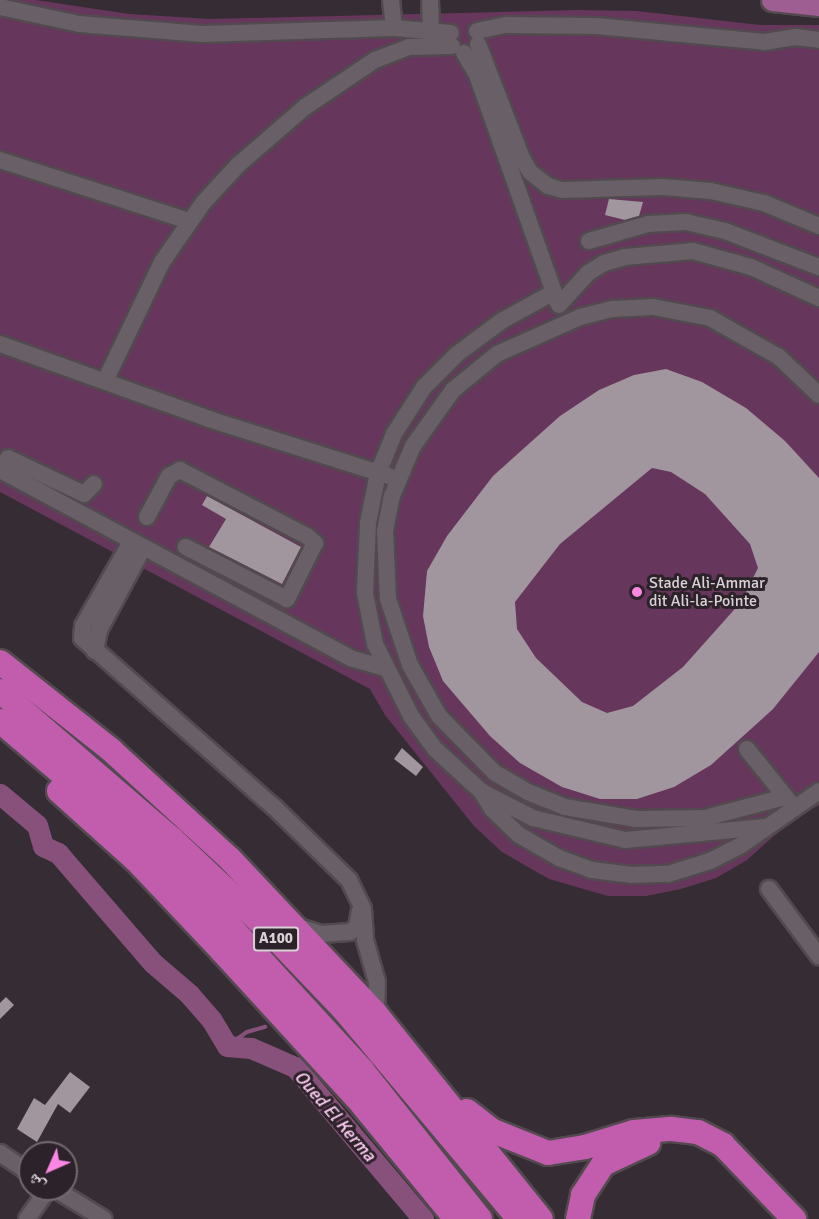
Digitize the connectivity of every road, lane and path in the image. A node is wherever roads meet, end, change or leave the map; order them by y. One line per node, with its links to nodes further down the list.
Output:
1 (391, 0): 6 (street)
2 (430, 0): 7 (street)
3 (772, 0): 4 (main road)
4 (819, 5)
5 (0, 7): 6 (street)
6 (394, 28): 7 (street)
7 (431, 30): 9 (street)
8 (819, 40): 9 (street)
9 (464, 42): 11 (street); 12 (street); 16 (street)
10 (0, 160): 11 (street)
11 (189, 221): 19 (street)
12 (819, 226)
13 (589, 241): 14 (street)
14 (819, 267)
15 (819, 298): 16 (street)
16 (556, 299): 17 (street); 22 (street)
17 (564, 322): 20 (street); 23 (street)
18 (0, 344): 19 (street)
19 (105, 381): 22 (street)
20 (819, 395)
21 (1, 471): 24 (street); 26 (street)
22 (378, 473): 23 (street); 28 (street)
23 (398, 478): 29 (street)
24 (94, 484)
25 (147, 517): 27 (street)
26 (137, 545): 31 (street); 41 (street)
27 (186, 547)
28 (375, 644): 29 (street); 31 (street)
29 (405, 652): 38 (street)
30 (0, 662): 42 (highway)
31 (384, 668): 37 (street)
32 (0, 691): 53 (highway, A100)
33 (0, 721): 52 (highway, A100)
34 (0, 736): 49 (highway)
35 (747, 749): 38 (street)
36 (819, 791): 38 (street)
37 (482, 792): 39 (street); 39 (street)
38 (790, 802): 39 (street)
39 (765, 827)
40 (768, 889): 43 (street)
41 (358, 894): 42 (street); 44 (street)
42 (292, 926): 44 (highway)
43 (819, 956)
44 (376, 1014): 54 (highway); 57 (highway)
45 (0, 1153): 46 (street)
46 (18, 1165)
47 (40, 1201): 50 (street)
48 (75, 1201): 51 (street)
49 (451, 1213)
50 (27, 1219)
51 (104, 1219)
52 (480, 1219)
53 (519, 1219)
54 (541, 1219)
55 (578, 1219): 56 (highway)
56 (775, 1219)
57 (794, 1219)

